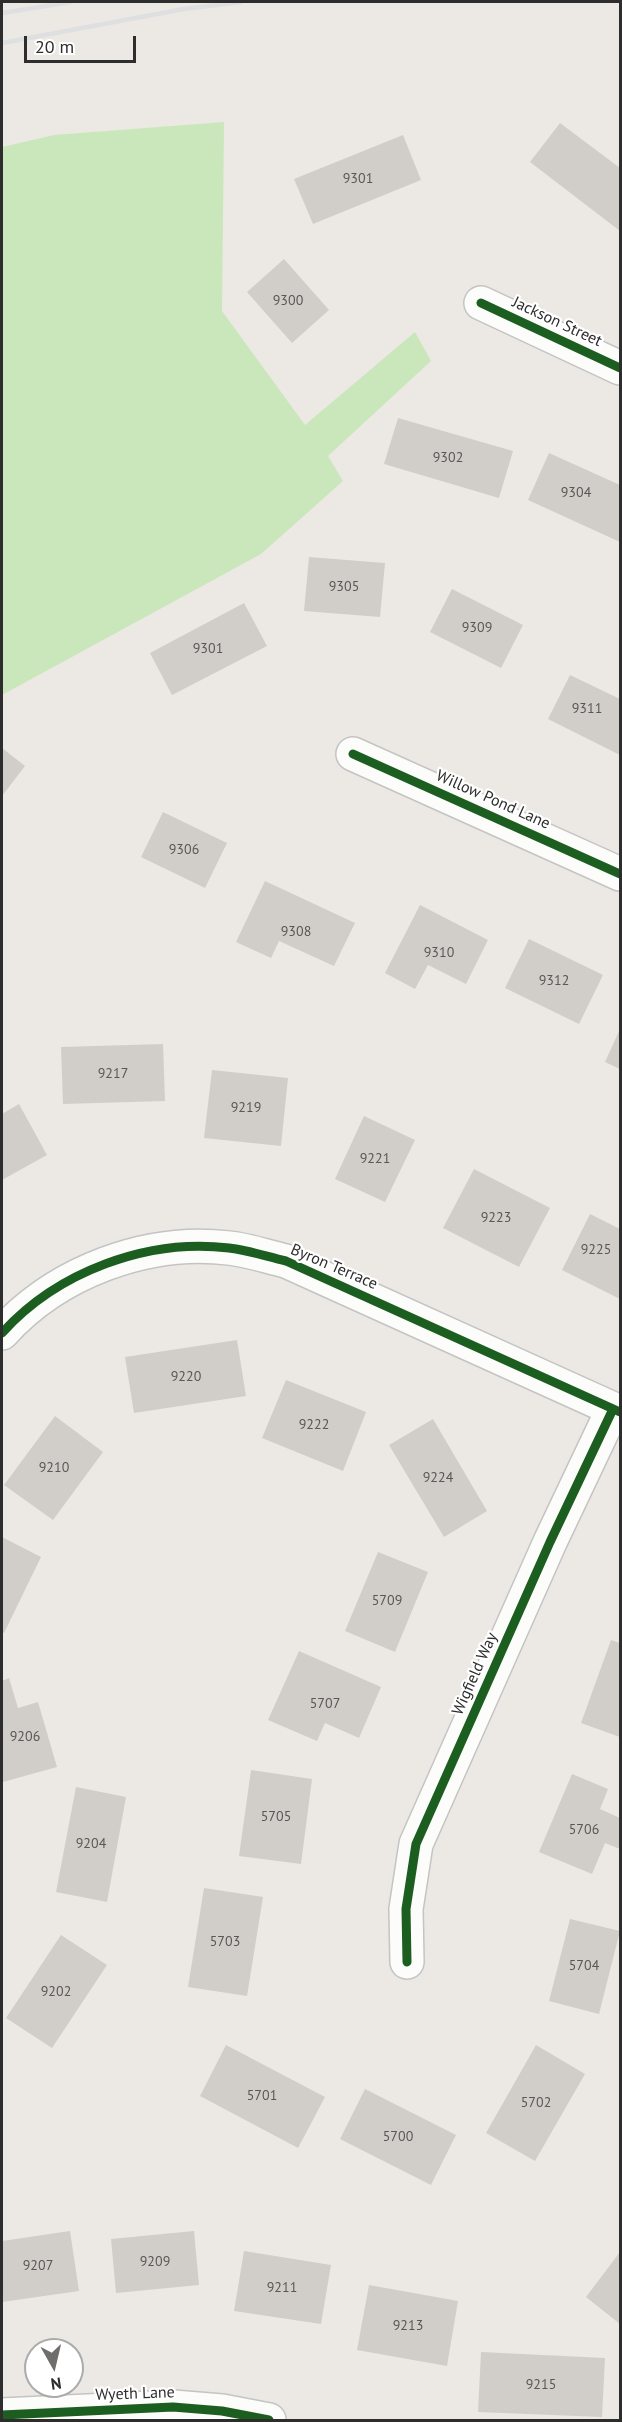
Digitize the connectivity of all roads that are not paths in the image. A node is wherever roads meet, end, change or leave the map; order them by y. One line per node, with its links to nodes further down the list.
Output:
1 (481, 303): 2 (street, Jackson Street)
2 (621, 368)
3 (352, 754): 4 (street, Willow Pond Lane)
4 (621, 874)
5 (2, 1333): 6 (street, Byron Terrace)
6 (617, 1410): 7 (street, Wigfield Way)
7 (407, 1962)
8 (2, 2415): 9 (street, Wyeth Lane)
9 (269, 2421)

